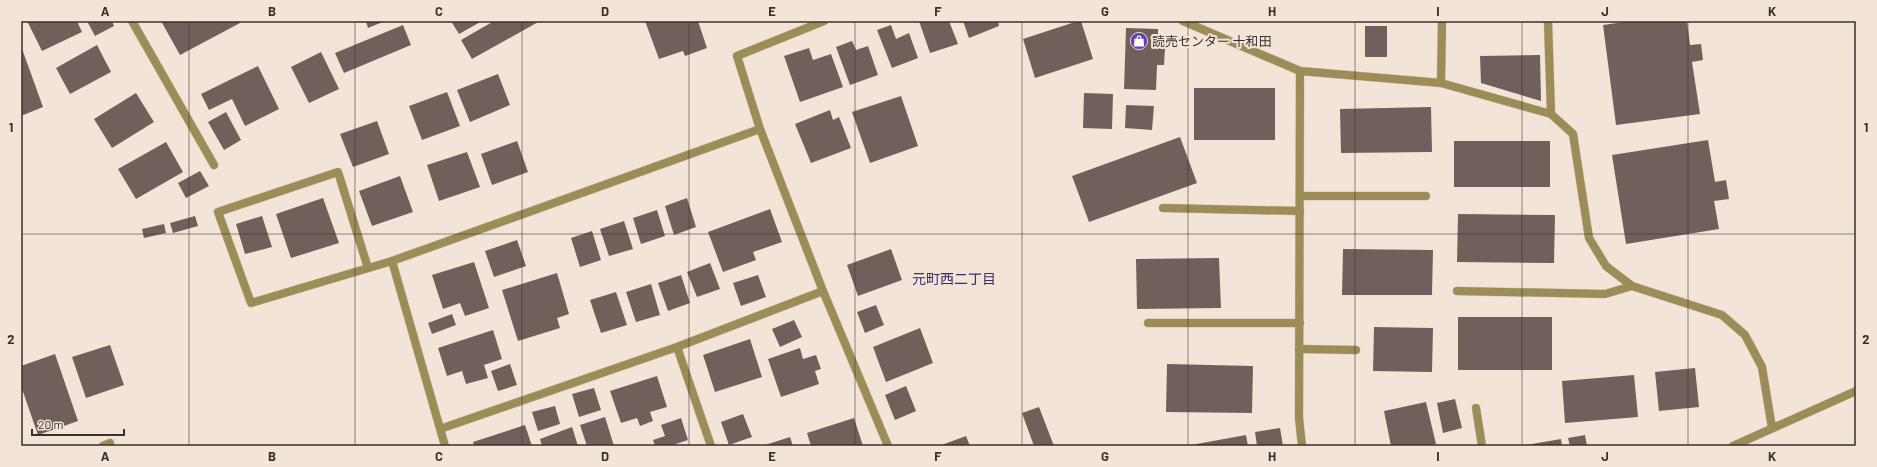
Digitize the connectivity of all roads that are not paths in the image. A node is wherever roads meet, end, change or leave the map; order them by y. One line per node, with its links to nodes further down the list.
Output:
1 (132, 21): 10 (street)
2 (824, 21): 9 (street)
3 (1183, 21): 6 (street)
4 (1442, 21): 7 (street)
5 (1548, 21): 8 (street)
6 (1300, 71): 7 (street); 11 (street)
7 (1441, 83): 8 (street)
8 (1551, 114): 17 (street)
9 (760, 129): 15 (street); 18 (street)
10 (214, 165)
11 (1300, 196): 12 (street); 14 (street)
12 (1426, 196)
13 (1164, 208): 14 (street)
14 (1300, 211): 21 (street)
15 (392, 260): 16 (street); 28 (street)
16 (368, 268): 16 (street)
17 (1632, 286): 19 (street); 27 (street)
18 (823, 291): 22 (street); 31 (street)
19 (1457, 291)
20 (1148, 323): 21 (street)
21 (1300, 323): 23 (street)
22 (677, 346): 28 (street); 30 (street)
23 (1299, 349): 24 (street); 32 (street)
24 (1356, 350)
25 (1856, 391): 27 (street)
26 (1476, 408): 33 (street)
27 (1772, 428): 34 (street)
28 (440, 429): 29 (street)
29 (445, 446)
30 (711, 446)
31 (888, 446)
32 (1302, 446)
33 (1482, 446)
34 (1733, 446)

